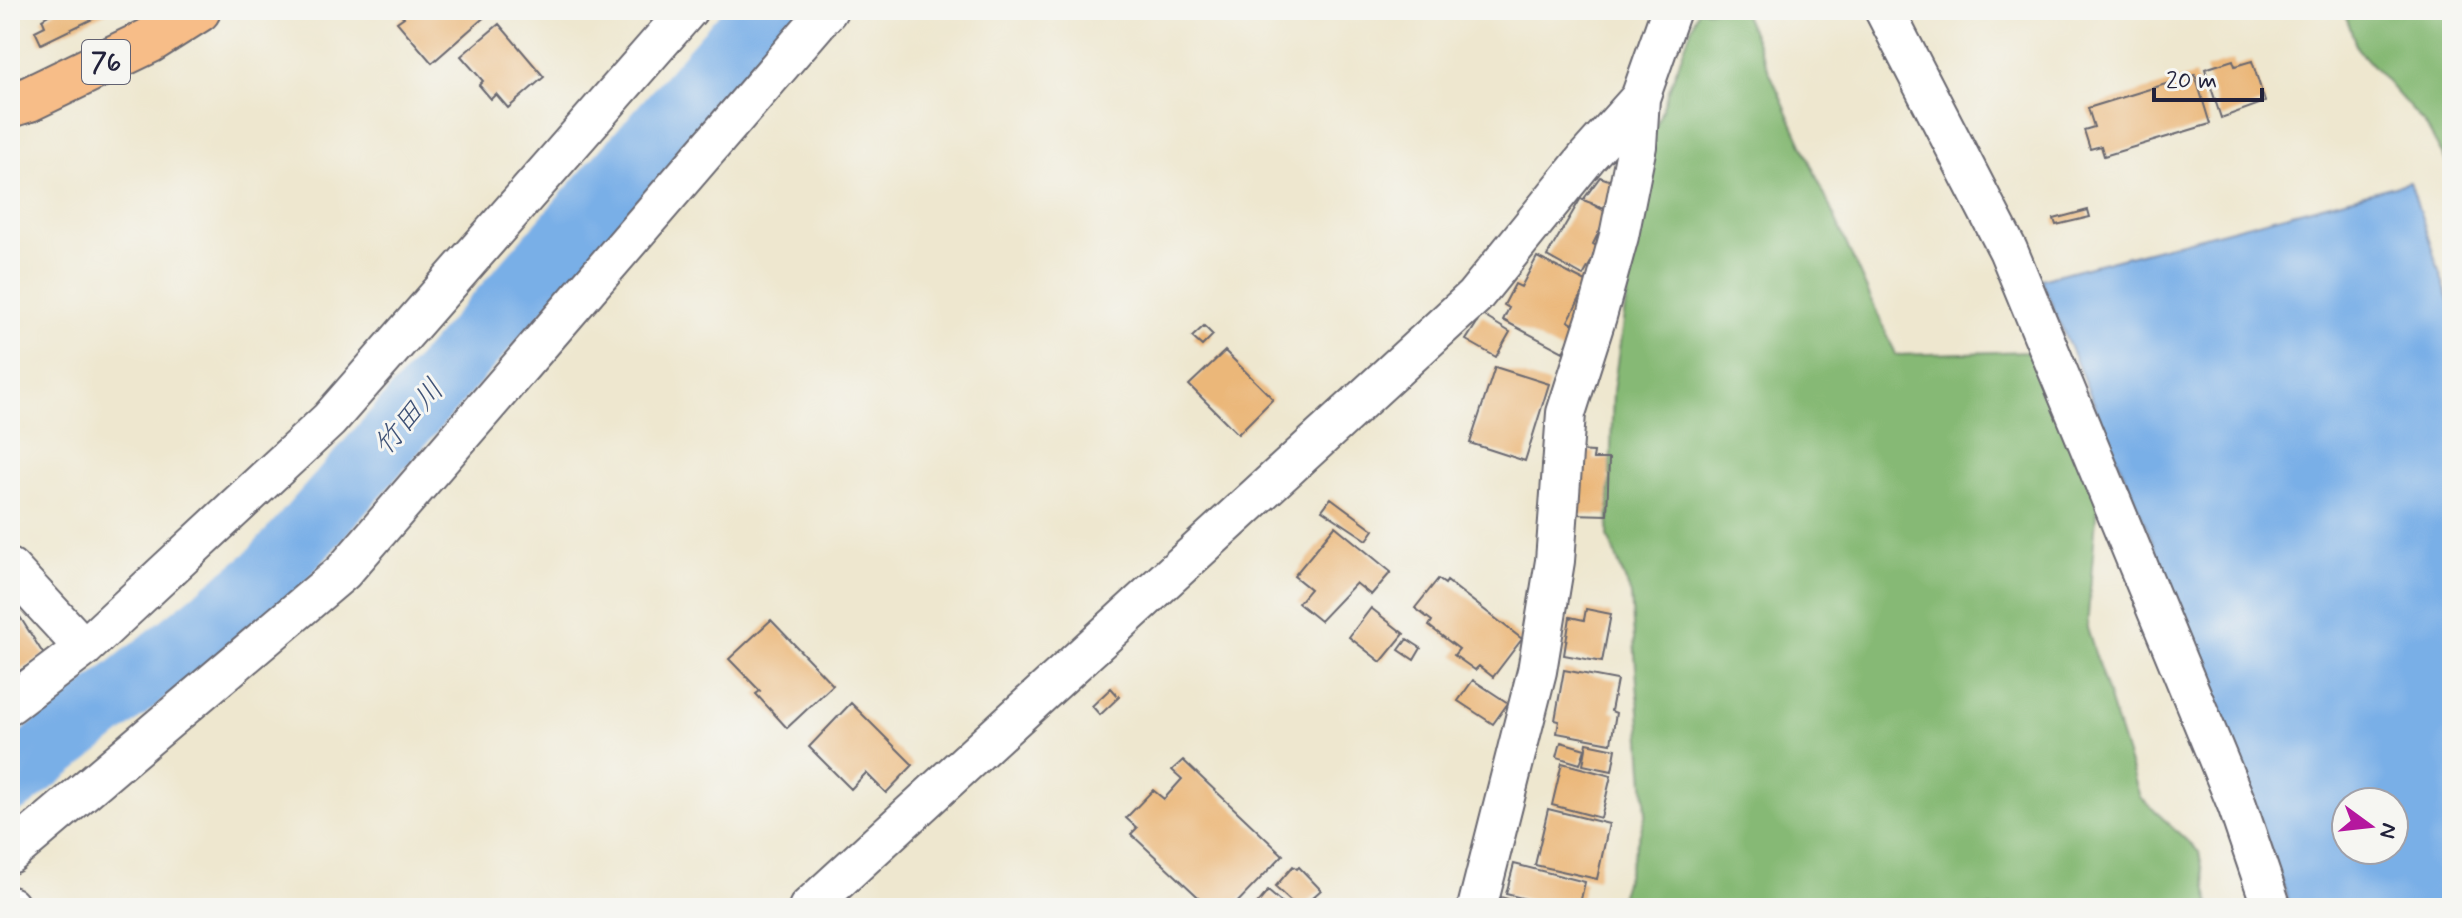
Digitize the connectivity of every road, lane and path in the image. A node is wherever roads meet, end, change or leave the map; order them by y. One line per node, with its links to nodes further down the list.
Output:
1 (198, 10): 7 (main road, 76)
2 (688, 10): 9 (street)
3 (828, 10): 11 (street)
4 (1671, 10): 6 (street)
5 (1884, 10): 14 (street)
6 (1640, 98): 12 (street); 13 (street)
7 (10, 105)
8 (10, 568): 9 (street)
9 (84, 648): 10 (street)
10 (10, 704)
11 (10, 854)
12 (808, 908)
13 (1477, 908)
14 (2272, 908)

